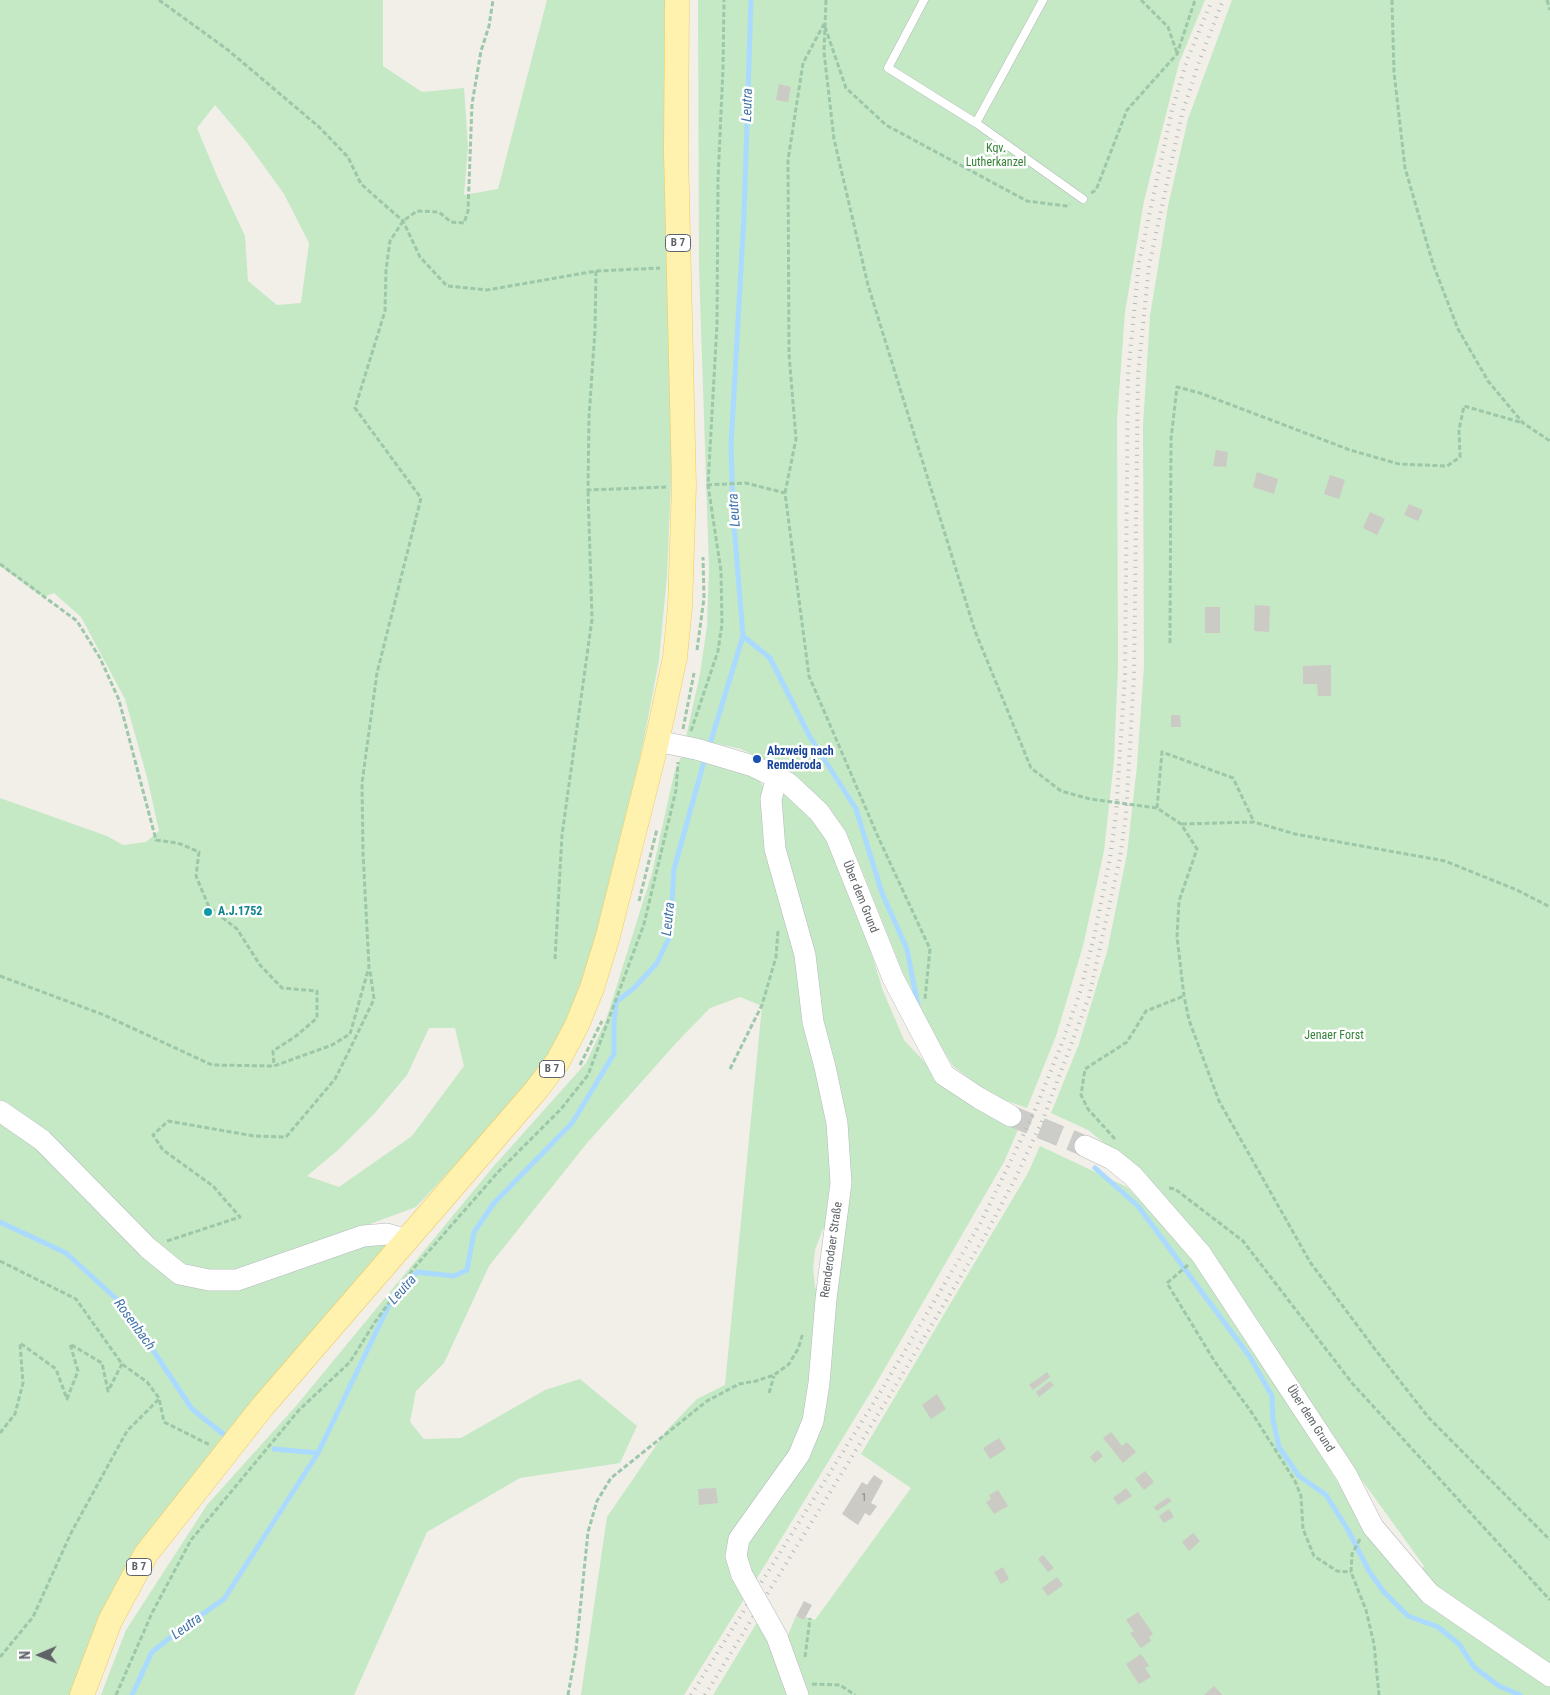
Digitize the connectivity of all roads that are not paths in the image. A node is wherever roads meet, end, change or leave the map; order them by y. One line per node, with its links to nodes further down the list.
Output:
1 (676, 0): 6 (main road, B 7)
2 (924, 0): 4 (lane)
3 (1043, 0): 4 (lane)
4 (976, 123): 5 (lane)
5 (1084, 199)
6 (677, 745): 7 (street, Über dem Grund); 11 (main road, B 7)
7 (777, 777): 9 (street, Über dem Grund); 13 (street, Remderodaer Straße, bridge)
8 (0, 1111): 11 (street)
9 (1011, 1116)
10 (1085, 1146): 12 (street, Über dem Grund)
11 (407, 1240): 14 (main road, B 7)
12 (1550, 1676)
13 (802, 1689)
14 (82, 1695)

